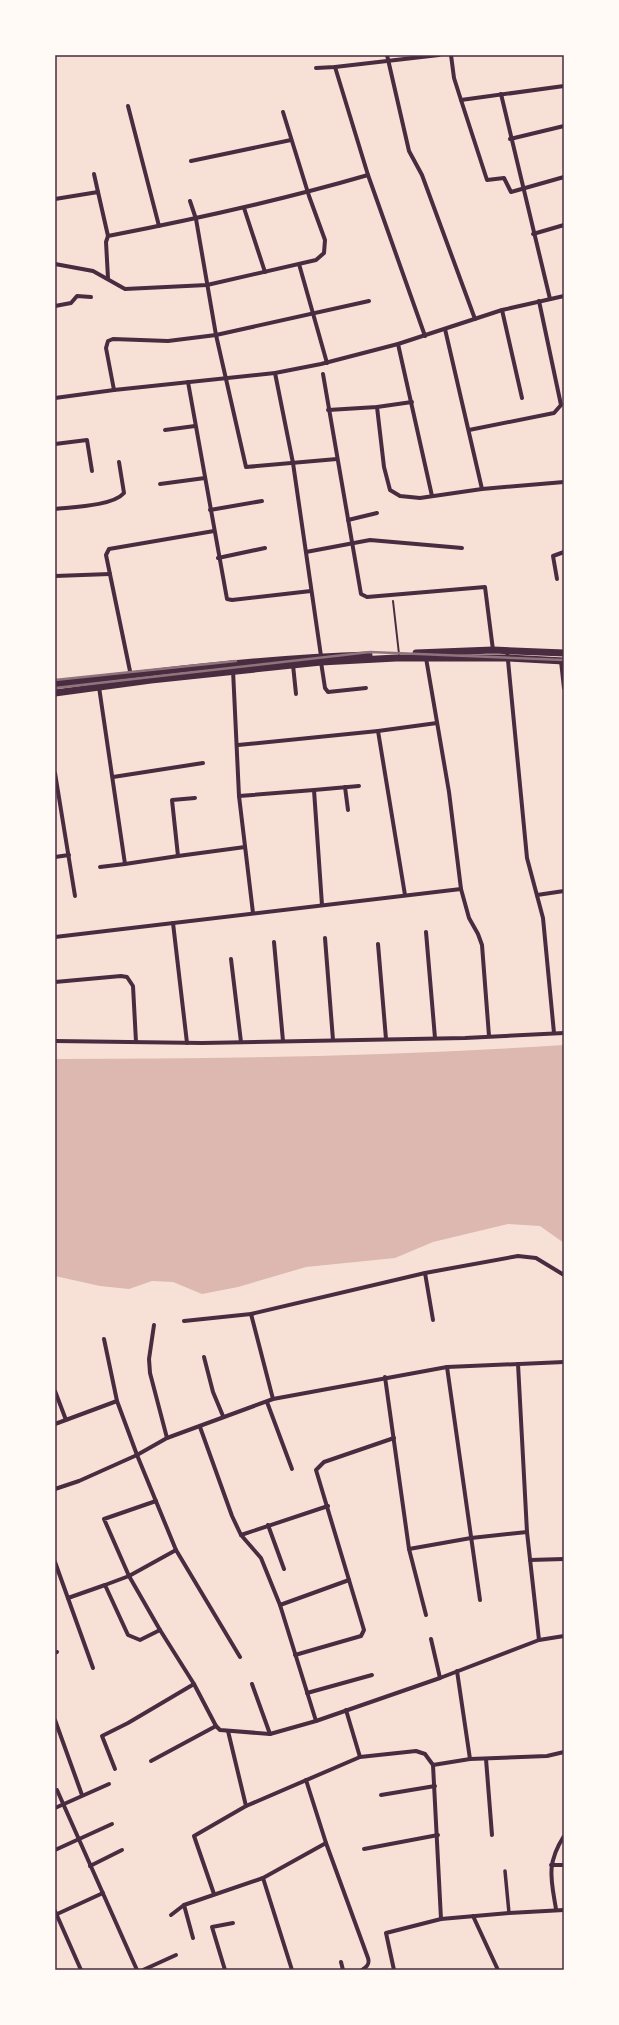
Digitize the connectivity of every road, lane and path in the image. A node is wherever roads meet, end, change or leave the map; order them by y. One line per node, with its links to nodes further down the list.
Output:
1 (387, 55): 4 (street)
2 (439, 55): 4 (street)
3 (451, 55): 9 (street)
4 (388, 61): 5 (street); 43 (street)
5 (336, 67): 6 (street); 17 (street)
6 (316, 68)
7 (564, 86): 8 (street)
8 (501, 94): 9 (street); 13 (street)
9 (461, 100): 19 (street)
10 (128, 106): 27 (street)
11 (283, 112): 14 (street)
12 (564, 126): 13 (street)
13 (510, 138): 19 (street)
14 (291, 140): 15 (street); 21 (street)
15 (191, 161)
16 (94, 174): 20 (street)
17 (368, 176): 21 (street); 46 (street)
18 (564, 177): 19 (street)
19 (522, 189): 28 (street)
20 (98, 192): 22 (street); 29 (street)
21 (308, 193): 24 (street); 31 (street)
22 (55, 199)
23 (190, 201): 25 (street)
24 (244, 208): 25 (street); 32 (street)
25 (196, 219): 27 (street); 34 (street)
26 (564, 225): 28 (street)
27 (159, 226): 29 (street)
28 (533, 234): 37 (street)
29 (108, 236): 33 (street)
30 (55, 264): 33 (street)
31 (299, 264): 32 (street); 42 (street)
32 (265, 272): 34 (street)
33 (108, 278): 34 (street)
34 (207, 285): 45 (street)
35 (564, 296): 37 (street)
36 (91, 297): 40 (street)
37 (550, 298): 39 (street)
38 (369, 301): 42 (street)
39 (539, 301): 41 (street); 61 (street)
40 (55, 306)
41 (502, 310): 43 (street); 55 (street)
42 (313, 314): 45 (street); 48 (street)
43 (475, 319): 44 (street)
44 (445, 329): 46 (street); 61 (street)
45 (216, 335): 51 (street); 53 (street)
46 (425, 336): 47 (street)
47 (398, 344): 48 (street); 56 (street)
48 (327, 363): 49 (street)
49 (275, 373): 51 (street); 65 (street)
50 (323, 374): 58 (street)
51 (226, 379): 52 (street); 65 (street)
52 (188, 382): 53 (street); 59 (street)
53 (114, 390): 54 (street)
54 (55, 398)
55 (522, 398)
56 (412, 402): 57 (street); 71 (street)
57 (377, 407): 58 (street); 71 (street)
58 (328, 410): 63 (street)
59 (195, 426): 60 (street); 67 (street)
60 (165, 430)
61 (468, 430): 70 (street)
62 (55, 444): 66 (street)
63 (337, 459): 65 (street); 76 (street)
64 (119, 462): 73 (street)
65 (293, 463): 81 (street)
66 (92, 471)
67 (205, 478): 69 (street); 74 (street)
68 (564, 482): 70 (street)
69 (160, 484)
70 (482, 489): 71 (street)
71 (432, 496)
72 (262, 501): 74 (street)
73 (55, 509)
74 (210, 510): 77 (street)
75 (377, 513): 76 (street)
76 (348, 520): 78 (street)
77 (214, 531): 83 (street); 84 (street)
78 (352, 544): 80 (street); 81 (street); 89 (street)
79 (265, 548): 83 (street)
80 (462, 548)
81 (306, 552): 87 (street)
82 (564, 552): 86 (street)
83 (218, 558): 87 (street)
84 (110, 574): 85 (street); 99 (street)
85 (55, 576)
86 (557, 579)
87 (311, 591): 95 (street)
88 (394, 601): 92 (lane)
89 (493, 650): 90 (main road); 92 (main road)
90 (507, 650): 91 (main road); 94 (street)
91 (564, 653)
92 (399, 654): 95 (main road)
93 (426, 658): 94 (main road); 95 (main road); 106 (street)
94 (508, 658): 96 (main road); 127 (street)
95 (321, 659): 97 (main road); 98 (main road); 102 (street)
96 (563, 661): 103 (street)
97 (293, 665): 98 (main road); 105 (street)
98 (232, 668): 99 (main road); 101 (main road); 108 (street)
99 (132, 676): 100 (main road)
100 (55, 684)
101 (98, 686): 104 (main road); 111 (street)
102 (366, 688)
103 (564, 688)
104 (55, 693)
105 (296, 694)
106 (437, 723): 107 (street); 124 (street)
107 (378, 731): 108 (street); 126 (street)
108 (238, 745): 115 (street)
109 (203, 763): 111 (street)
110 (55, 772): 119 (street)
111 (113, 777): 122 (street)
112 (359, 786): 113 (street)
113 (345, 787): 114 (street); 117 (street)
114 (314, 790): 115 (street); 129 (street)
115 (239, 796): 118 (street)
116 (195, 798): 120 (street)
117 (348, 810)
118 (245, 847): 120 (street); 130 (street)
119 (69, 855): 121 (street); 128 (street)
120 (178, 856): 122 (street)
121 (55, 857)
122 (125, 864): 123 (street)
123 (100, 867)
124 (462, 888): 126 (street); 141 (street)
125 (564, 891): 127 (street)
126 (405, 895): 129 (street)
127 (537, 895): 139 (street)
128 (75, 896)
129 (322, 905): 130 (street)
130 (253, 913): 131 (street)
131 (173, 922): 133 (street); 149 (street)
132 (426, 932): 142 (street)
133 (55, 937)
134 (325, 938): 144 (street)
135 (274, 942): 146 (street)
136 (378, 944): 143 (street)
137 (231, 959): 148 (street)
138 (55, 982): 147 (street)
139 (554, 1033): 140 (street); 141 (street)
140 (564, 1033)
141 (489, 1036): 142 (street)
142 (435, 1038): 143 (street)
143 (386, 1039): 144 (street)
144 (333, 1040): 146 (street)
145 (55, 1041): 147 (street)
146 (283, 1041): 148 (street)
147 (136, 1042): 149 (street)
148 (241, 1042): 149 (street)
149 (186, 1043)
150 (425, 1273): 151 (street); 152 (street); 153 (street)
151 (564, 1274)
152 (251, 1314): 154 (street); 163 (street)
153 (433, 1320)
154 (184, 1322)
155 (154, 1325): 170 (street)
156 (104, 1339): 164 (street)
157 (204, 1357): 166 (street)
158 (564, 1362): 159 (street)
159 (518, 1364): 160 (street); 178 (street)
160 (447, 1367): 161 (street); 180 (street)
161 (385, 1377): 163 (street); 171 (street)
162 (55, 1391): 167 (street)
163 (273, 1399): 165 (street)
164 (117, 1401): 167 (street); 172 (street)
165 (267, 1402): 166 (street); 173 (street)
166 (223, 1416): 169 (street)
167 (66, 1420): 168 (street)
168 (55, 1424)
169 (200, 1427): 170 (street); 179 (street)
170 (167, 1438): 172 (street)
171 (394, 1438): 176 (street); 181 (street)
172 (137, 1456): 174 (street); 175 (street)
173 (292, 1469)
174 (55, 1489)
175 (156, 1500): 182 (street); 187 (street)
176 (328, 1506): 177 (street); 188 (street)
177 (268, 1525): 179 (street); 186 (street)
178 (527, 1532): 180 (street); 184 (street)
179 (241, 1534): 192 (street)
180 (471, 1538): 181 (street); 191 (street)
181 (409, 1549): 193 (street)
182 (176, 1550): 187 (street); 199 (street)
183 (564, 1559): 184 (street)
184 (530, 1560): 197 (street)
185 (55, 1562): 190 (street)
186 (284, 1570)
187 (129, 1576): 189 (street); 194 (street)
188 (349, 1580): 192 (street); 198 (street)
189 (105, 1585): 190 (street); 194 (street)
190 (68, 1598): 200 (street)
191 (480, 1600)
192 (280, 1605): 198 (street)
193 (426, 1615)
194 (160, 1630): 204 (street)
195 (564, 1636): 197 (street)
196 (431, 1639): 203 (street)
197 (539, 1640): 201 (street)
198 (295, 1655): 206 (street)
199 (240, 1656)
200 (93, 1668)
201 (457, 1672): 203 (street); 215 (street)
202 (372, 1675): 206 (street)
203 (440, 1678): 207 (street)
204 (194, 1684): 210 (street); 219 (street)
205 (252, 1684): 212 (street)
206 (307, 1693): 209 (street)
207 (346, 1710): 209 (street); 214 (street)
208 (55, 1720): 224 (street)
209 (316, 1721): 212 (street)
210 (216, 1726): 211 (street); 217 (street)
211 (228, 1731): 212 (street); 227 (street)
212 (270, 1734)
213 (564, 1752): 216 (street)
214 (360, 1757): 218 (street); 220 (street)
215 (470, 1759): 216 (street); 218 (street)
216 (486, 1759): 231 (street)
217 (151, 1761)
218 (433, 1765): 222 (street)
219 (115, 1770)
220 (306, 1780): 227 (street); 234 (street)
221 (109, 1784): 224 (street)
222 (435, 1786): 225 (street); 230 (street)
223 (57, 1790): 226 (street)
224 (82, 1795): 226 (street)
225 (381, 1795)
226 (63, 1804): 228 (street); 233 (street)
227 (246, 1806): 244 (street)
228 (55, 1808)
229 (112, 1824): 233 (street)
230 (438, 1835): 235 (street); 252 (street)
231 (492, 1835)
232 (564, 1836): 238 (street)
233 (79, 1840): 236 (street); 240 (street)
234 (326, 1843): 242 (street); 263 (street)
235 (364, 1849)
236 (55, 1850)
237 (122, 1850): 240 (street)
238 (551, 1865): 239 (street); 246 (street)
239 (564, 1865)
240 (90, 1866): 243 (street)
241 (505, 1871): 248 (street)
242 (263, 1878): 244 (street); 261 (street)
243 (103, 1892): 249 (street); 258 (street)
244 (214, 1894): 245 (street)
245 (184, 1905): 250 (street); 254 (street)
246 (556, 1910): 247 (street); 248 (street)
247 (564, 1910)
248 (509, 1912): 251 (street)
249 (56, 1914): 257 (street)
250 (171, 1915)
251 (473, 1916): 252 (street); 265 (street)
252 (441, 1919): 264 (street)
253 (233, 1923): 260 (street)
254 (193, 1938)
255 (176, 1955): 259 (street)
256 (341, 1962): 262 (street)
257 (81, 1970)
258 (138, 1970)
259 (143, 1970)
260 (225, 1970)
261 (292, 1970)
262 (343, 1970)
263 (362, 1970)
264 (394, 1970)
265 (498, 1970)

